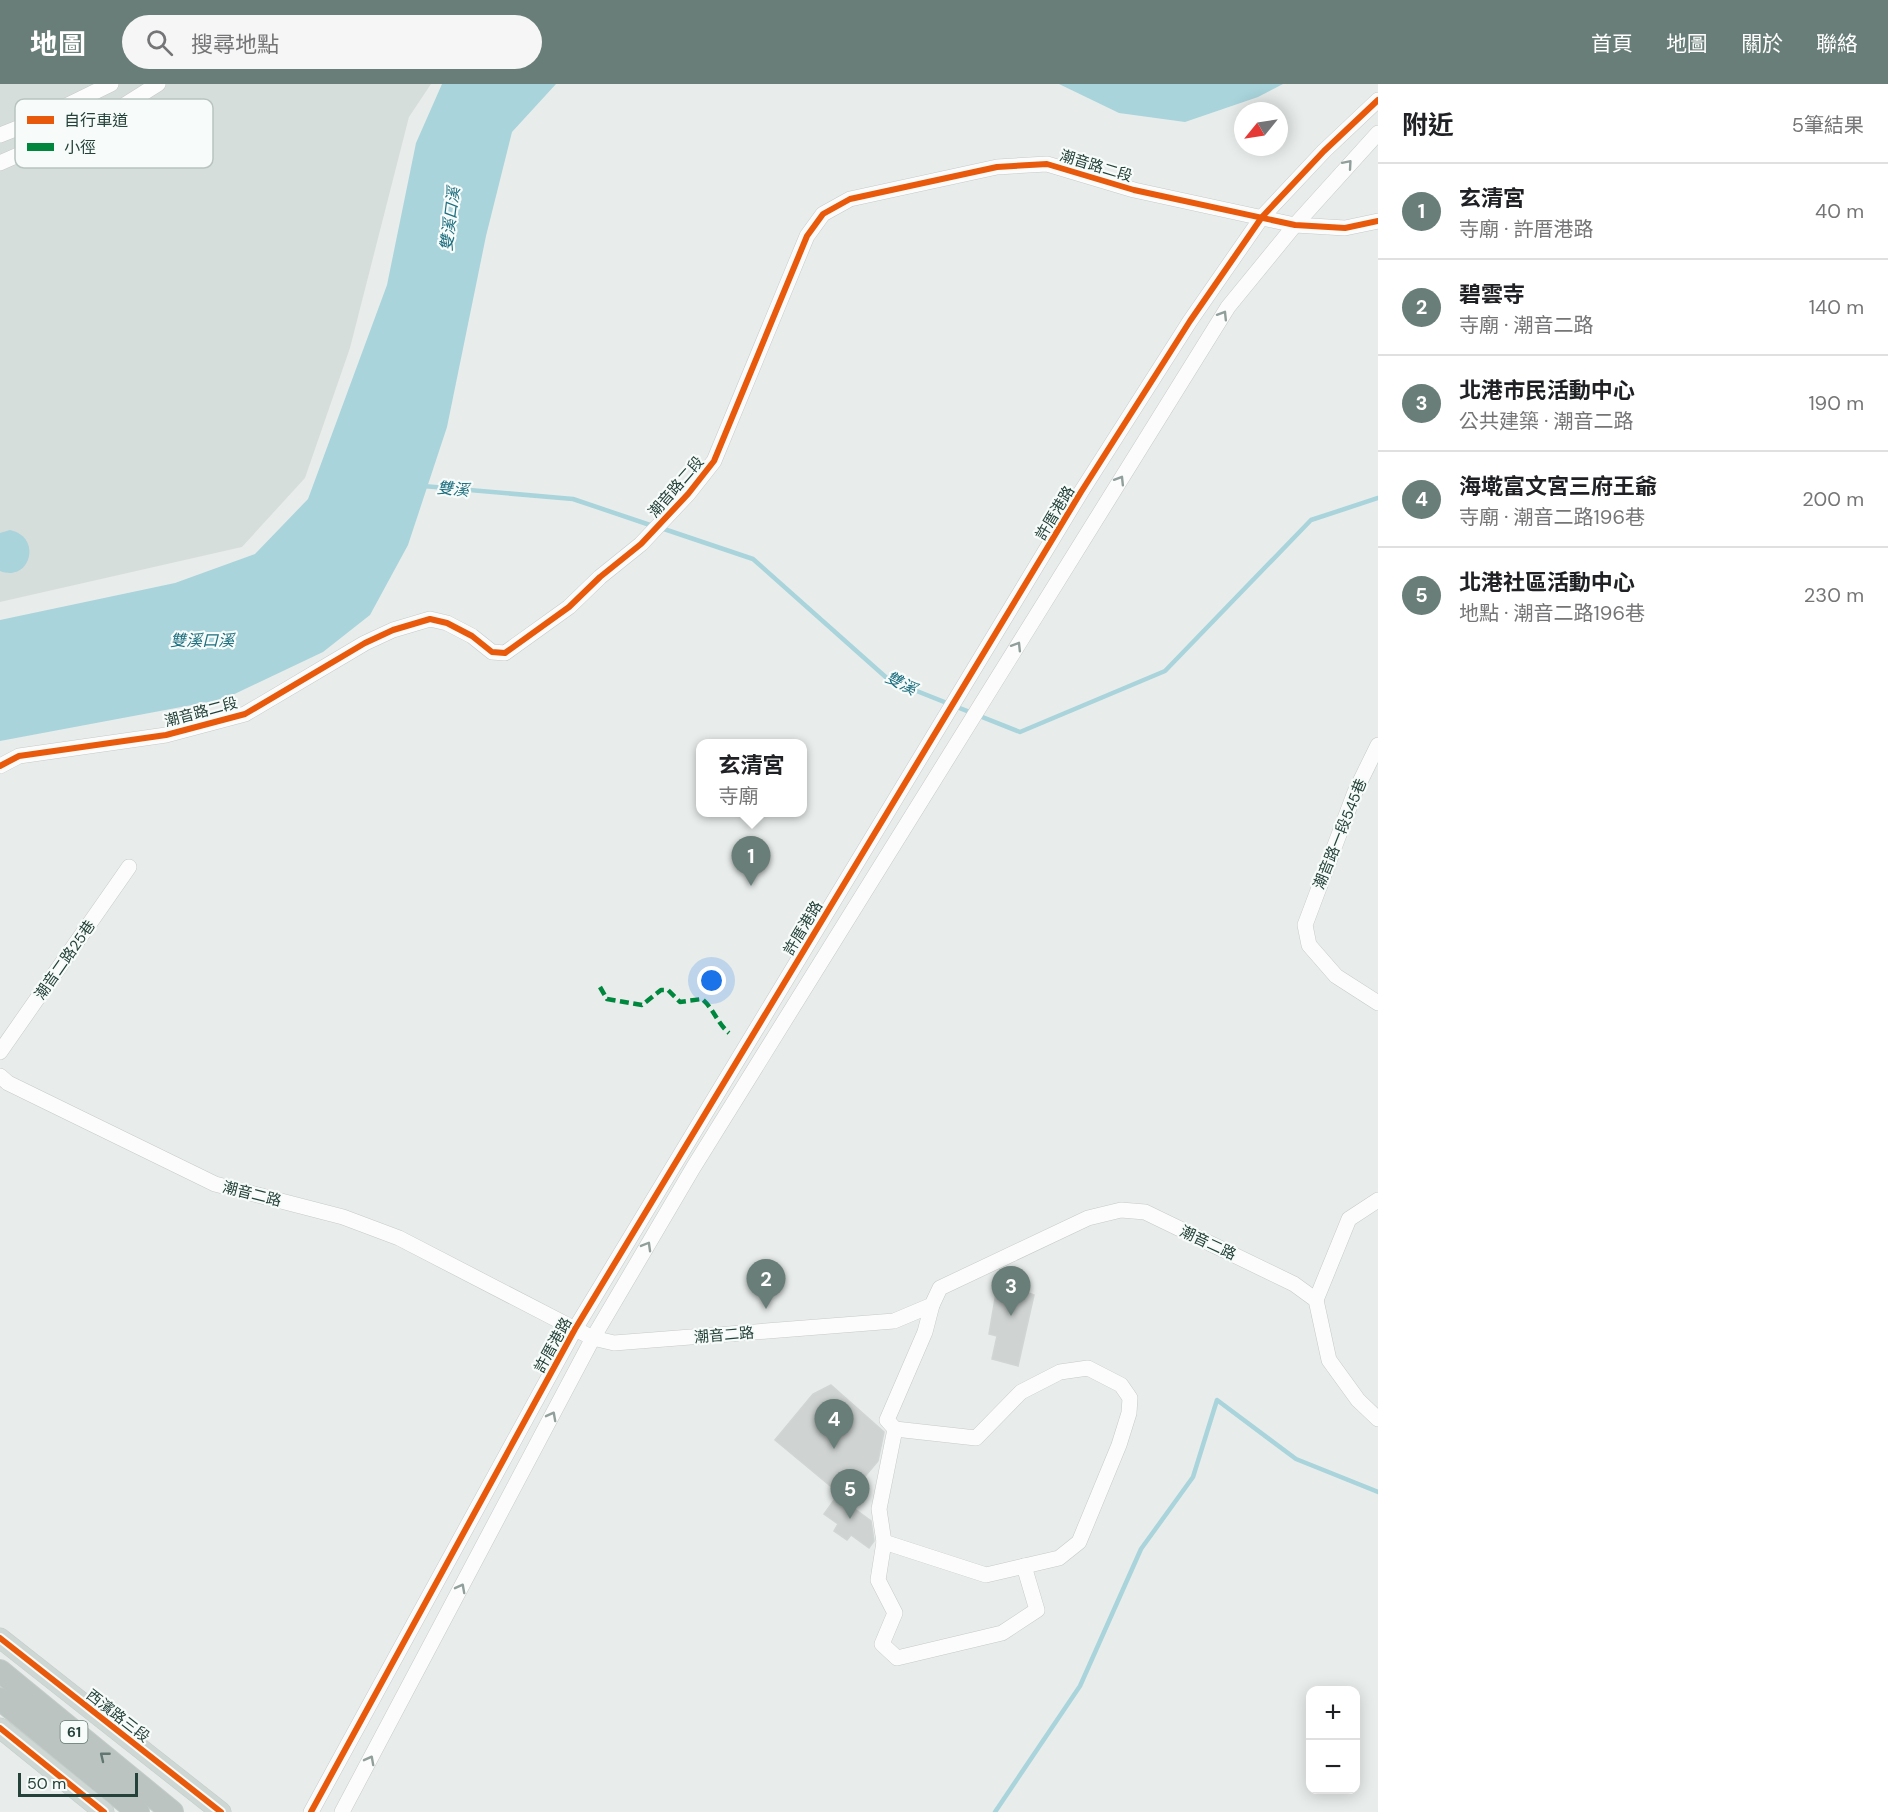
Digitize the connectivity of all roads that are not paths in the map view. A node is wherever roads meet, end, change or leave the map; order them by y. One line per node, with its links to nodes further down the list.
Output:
1 (111, 84): 3 (street)
2 (158, 84): 4 (street)
3 (80, 99)
4 (134, 99)
5 (1378, 99): 11 (street, 許厝港路)
6 (15, 129): 8 (street)
7 (1378, 134): 13 (street, one-way to 7)
8 (0, 135)
9 (15, 156): 10 (street)
10 (0, 163)
11 (1262, 217): 13 (street, 潮音路二段); 15 (street, 潮音路二段); 23 (street, 許厝港路)
12 (1378, 221): 13 (street, 潮音路二段)
13 (1295, 225): 24 (street, one-way to 13)
14 (1378, 745): 17 (street, 潮音路一段545巷)
15 (0, 766)
16 (129, 867): 18 (street, 潮音二路25巷)
17 (1378, 1004)
18 (0, 1052)
19 (0, 1076): 23 (street, 潮音二路)
20 (1378, 1200): 21 (street)
21 (1316, 1300): 22 (street, 潮音二路); 25 (street)
22 (932, 1305): 24 (street, 潮音二路); 26 (street)
23 (574, 1329): 24 (street, 潮音二路); 37 (street, 許厝港路)
24 (593, 1338): 38 (street, one-way to 24)
25 (1378, 1419)
26 (895, 1429): 27 (street); 28 (street)
27 (884, 1542): 28 (street); 28 (street)
28 (1024, 1566)
29 (0, 1638): 36 (main road, 西濱路三段 / 61)
30 (0, 1671): 33 (highway, 61, one-way to 30)
31 (0, 1699): 33 (highway, 61)
32 (0, 1728): 34 (main road)
33 (141, 1805): 35 (highway, 61)
34 (104, 1812)
35 (172, 1812)
36 (220, 1812)
37 (311, 1812)
38 (342, 1812)

